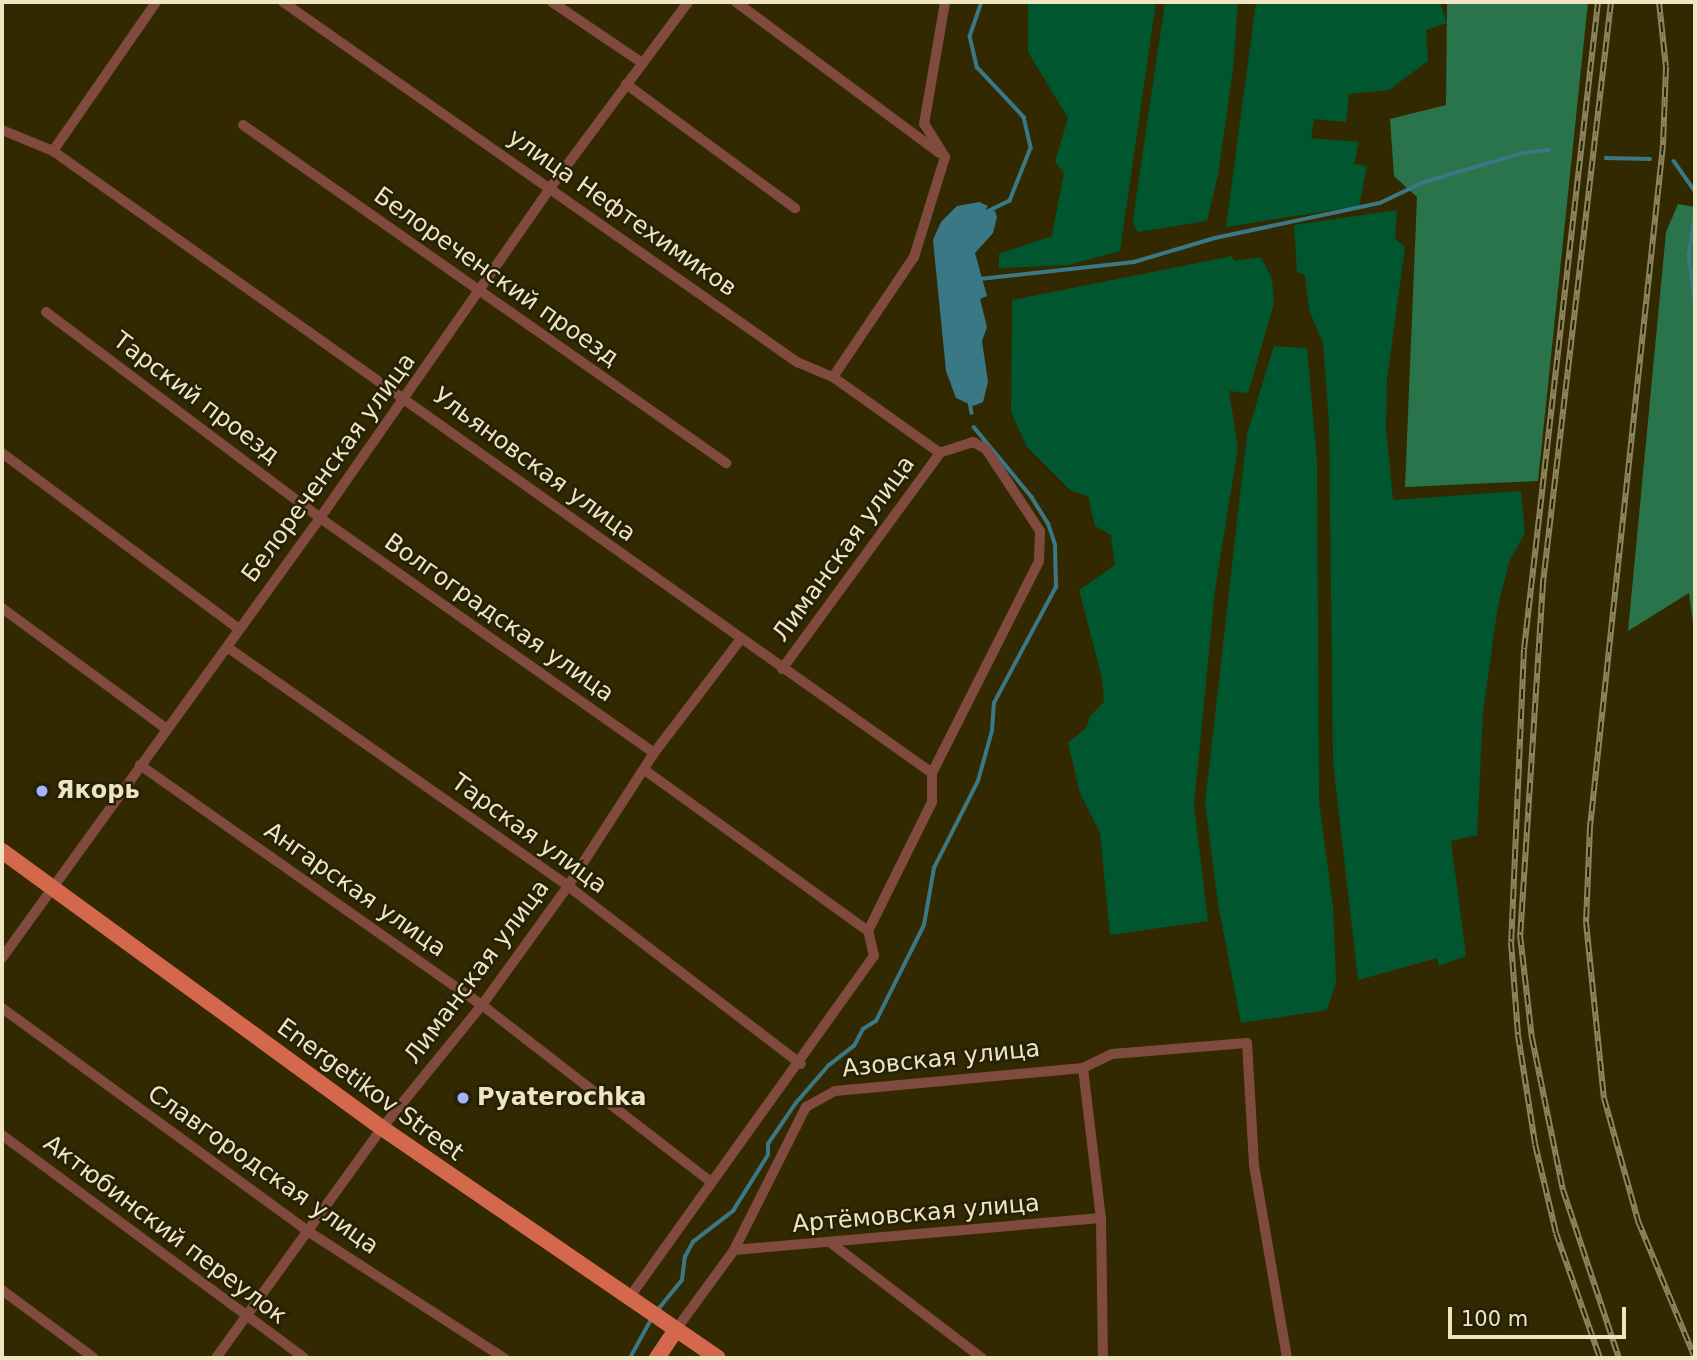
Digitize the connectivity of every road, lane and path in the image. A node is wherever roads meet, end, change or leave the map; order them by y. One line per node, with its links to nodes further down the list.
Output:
1 (156, 2): 11 (street)
2 (283, 2): 13 (street, улица Нефтехимиков)
3 (552, 2): 7 (street)
4 (688, 2): 7 (street, Белореченская улица)
5 (736, 2): 12 (street)
6 (945, 2): 12 (street)
7 (641, 62): 8 (street, Белореченская улица)
8 (626, 85): 13 (street, Белореченская улица); 14 (street)
9 (243, 125): 15 (street, Белореченский проезд)
10 (2, 131): 11 (street, Ульяновская улица)
11 (53, 151): 18 (street, Ульяновская улица)
12 (946, 157): 17 (street)
13 (550, 188): 15 (street, Белореченская улица); 17 (street, улица Нефтехимиков)
14 (795, 208)
15 (480, 292): 18 (street, Белореченская улица); 21 (street, Белореченский проезд)
16 (46, 312): 22 (street, Тарский проезд)
17 (833, 377): 20 (street, улица Нефтехимиков)
18 (405, 397): 22 (street, Белореченская улица); 25 (street, Ульяновская улица)
19 (2, 453): 24 (street)
20 (940, 453): 27 (street, Лиманская улица); 32 (street)
21 (726, 463)
22 (320, 518): 24 (street, Белореченская улица); 29 (street, Волгоградская улица)
23 (2, 608): 28 (street)
24 (239, 629): 26 (street, Белореченская улица)
25 (740, 640): 27 (street, Ульяновская улица); 29 (street, Лиманская улица)
26 (227, 647): 28 (street, Белореченская улица); 34 (street, Тарская улица)
27 (782, 669): 32 (street, Ульяновская улица)
28 (167, 729): 30 (street, Белореченская улица)
29 (654, 753): 31 (street, Лиманская улица)
30 (140, 765): 35 (street, Белореченская улица); 38 (street, Ангарская улица)
31 (646, 771): 34 (street, Лиманская улица); 36 (street)
32 (932, 773): 36 (street)
33 (2, 851): 35 (main road, Energetikov Street)
34 (568, 886): 38 (street, Лиманская улица); 40 (street, Тарская улица)
35 (52, 888): 37 (street, Белореченская улица); 42 (main road, Energetikov Street)
36 (868, 931): 40 (street)
37 (2, 958)
38 (482, 1005): 42 (street, Лиманская улица); 44 (street, Ангарская улица)
39 (2, 1008): 46 (street, Славгородская улица)
40 (801, 1064): 44 (street)
41 (1083, 1068): 45 (street); 48 (street, Азовская улица); 61 (street, Азовская улица)
42 (382, 1128): 46 (street, Лиманская улица); 50 (main road, Energetikov Street)
43 (2, 1135): 51 (street, Актюбинский переулок)
44 (710, 1181): 50 (street)
45 (1101, 1219): 47 (street, Артёмовская улица); 60 (street)
46 (306, 1230): 51 (street, Лиманская улица); 56 (street, Славгородская улица)
47 (831, 1242): 48 (street, Артёмовская улица); 59 (street)
48 (734, 1250): 52 (street, Азовская улица)
49 (2, 1290): 53 (street)
50 (634, 1302): 52 (main road, Energetikov Street)
51 (248, 1319): 54 (street, Лиманская улица); 55 (street, Актюбинский переулок)
52 (670, 1328): 57 (main road, Азовская улица); 58 (main road, Energetikov Street)
53 (94, 1358)
54 (216, 1358)
55 (304, 1358)
56 (504, 1358)
57 (657, 1358)
58 (718, 1358)
59 (982, 1358)
60 (1103, 1358)
61 (1287, 1358)

